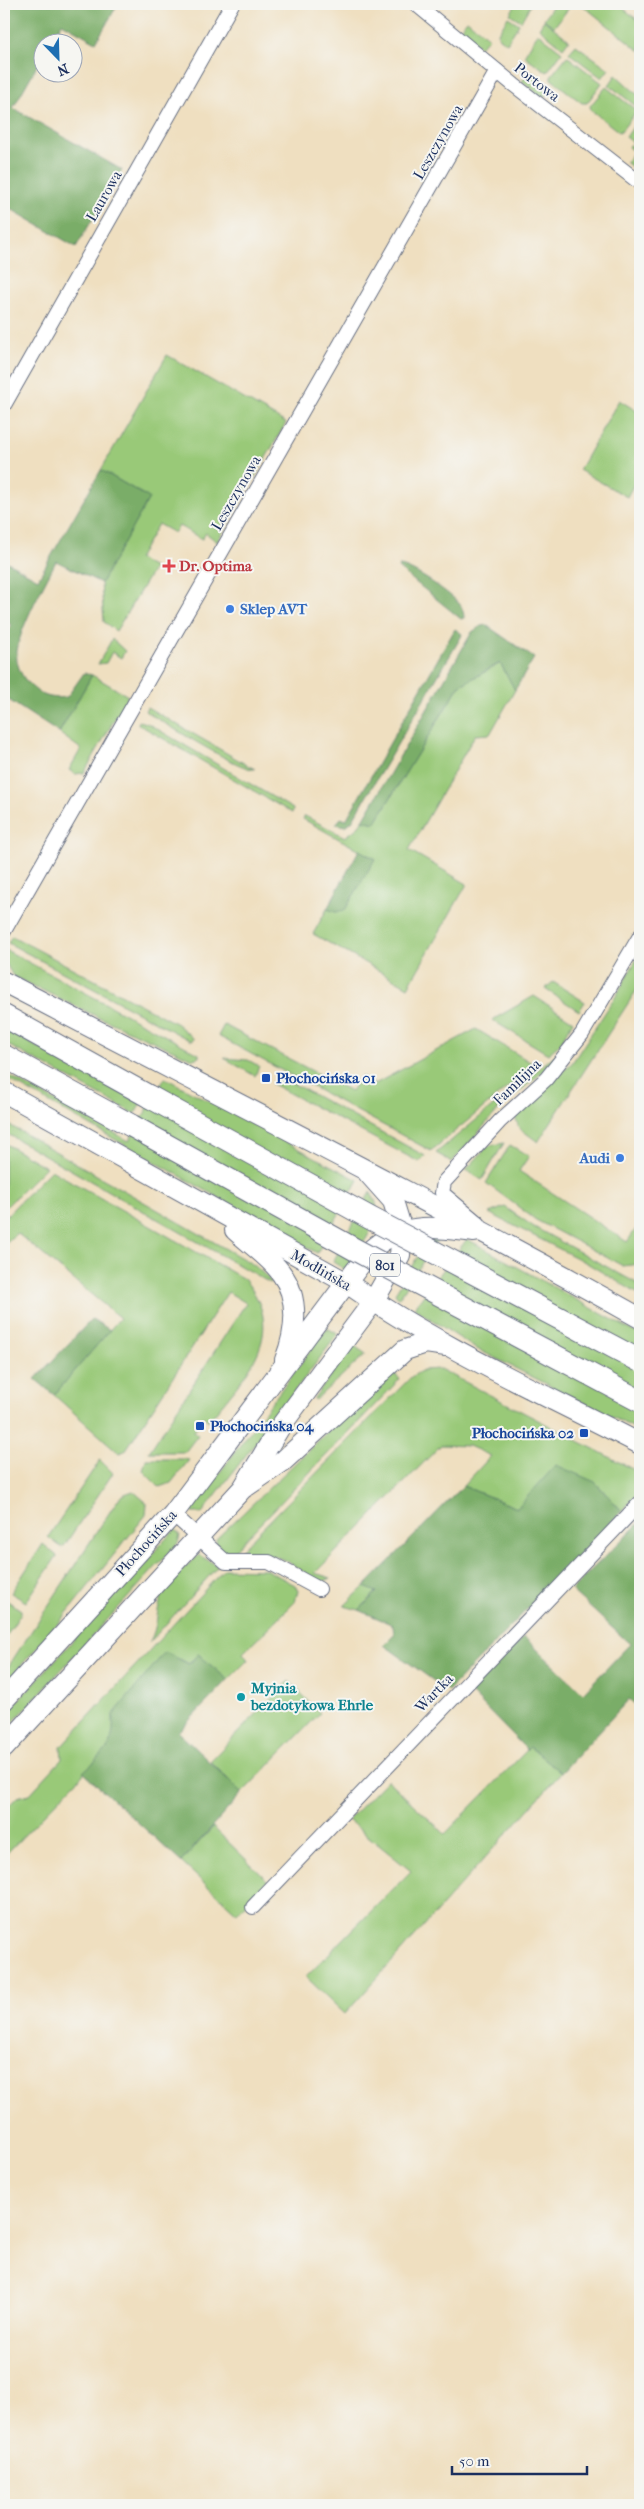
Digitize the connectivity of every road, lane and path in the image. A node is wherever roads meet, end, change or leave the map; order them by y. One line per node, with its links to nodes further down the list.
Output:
1 (232, 4): 5 (street, Laurowa)
2 (416, 4): 3 (street, Portowa)
3 (497, 71): 4 (street, Portowa); 6 (street, Leszczynowa)
4 (640, 183)
5 (4, 405)
6 (4, 931)
7 (640, 936): 15 (street, Familijna)
8 (4, 982): 12 (main road)
9 (4, 1016): 20 (main road, 801, bridge)
10 (4, 1056): 22 (main road, 801, bridge)
11 (4, 1092): 13 (main road, Modlińska)
12 (368, 1173): 14 (main road); 15 (main road)
13 (208, 1206): 16 (main road, Modlińska); 21 (main road, Płochocińska)
14 (402, 1230): 15 (main road, Płochocińska); 16 (main road, Płochocińska); 17 (main road)
15 (488, 1234): 18 (main road)
16 (347, 1284): 17 (main road, Modlińska); 21 (main road, Płochocińska)
17 (373, 1302): 19 (main road, Modlińska); 24 (main road)
18 (640, 1318)
19 (452, 1347): 23 (main road, Modlińska); 24 (main road)
20 (640, 1361)
21 (278, 1377): 26 (main road, Płochocińska)
22 (640, 1400)
23 (640, 1444)
24 (244, 1488): 27 (main road)
25 (640, 1503): 31 (street, Wartka)
26 (174, 1514): 27 (street); 29 (main road, Płochocińska)
27 (199, 1537): 28 (street); 30 (main road)
28 (319, 1589)
29 (4, 1700)
30 (4, 1748)
31 (253, 1907)

